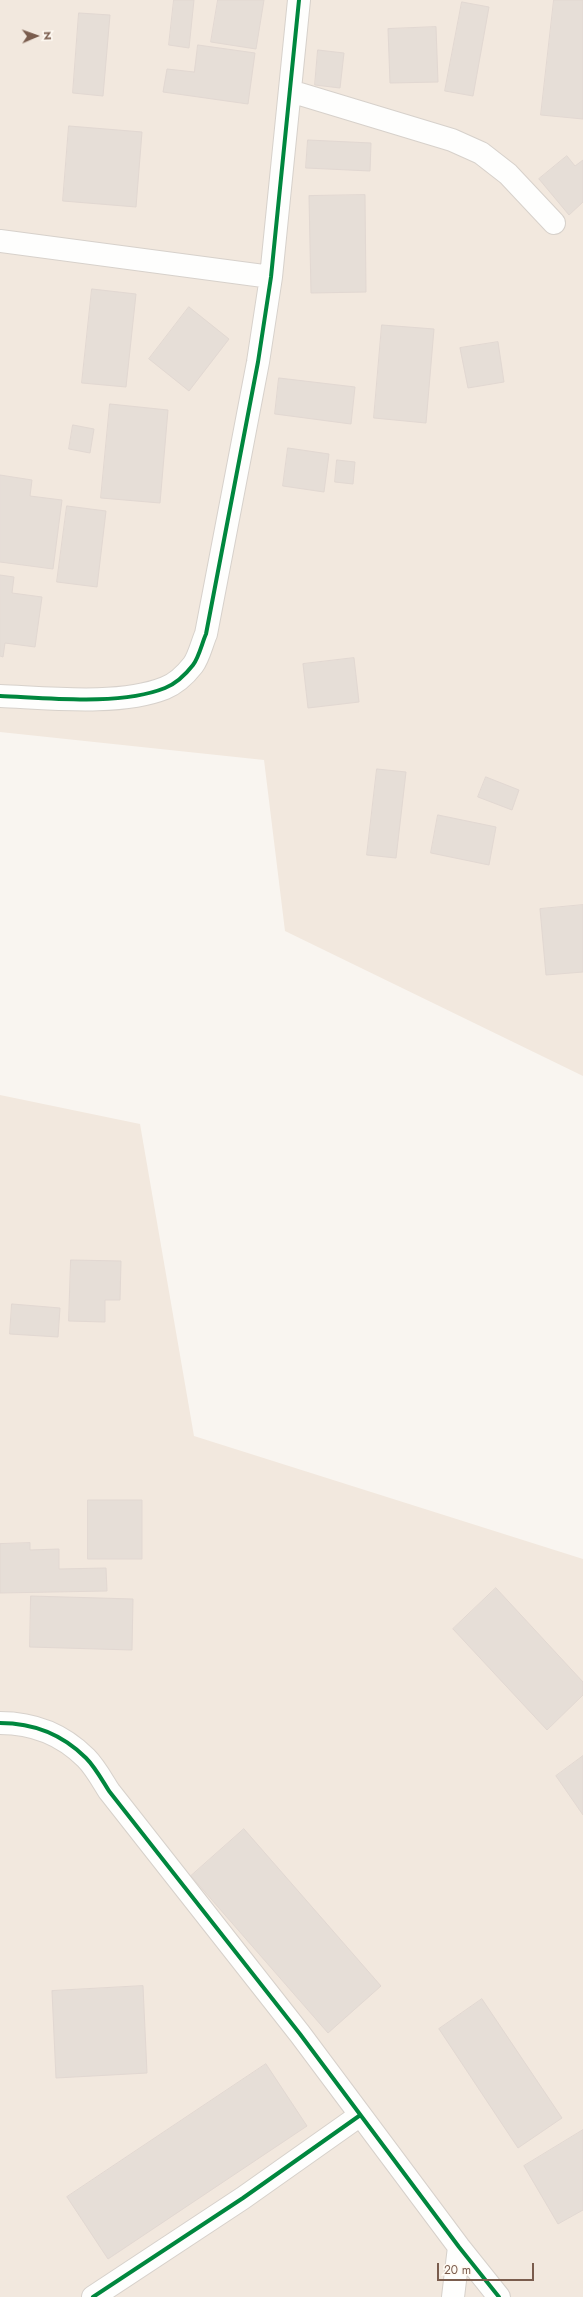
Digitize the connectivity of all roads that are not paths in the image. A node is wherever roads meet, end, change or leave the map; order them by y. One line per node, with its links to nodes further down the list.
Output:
1 (299, 0): 2 (street)
2 (290, 91): 3 (street); 5 (street)
3 (554, 223)
4 (0, 241): 5 (street)
5 (270, 277): 6 (street)
6 (0, 696)
7 (0, 1723): 8 (street)
8 (359, 2116): 9 (street); 10 (street)
9 (459, 2247): 11 (street); 12 (street)
10 (93, 2297)
11 (453, 2297)
12 (499, 2297)

